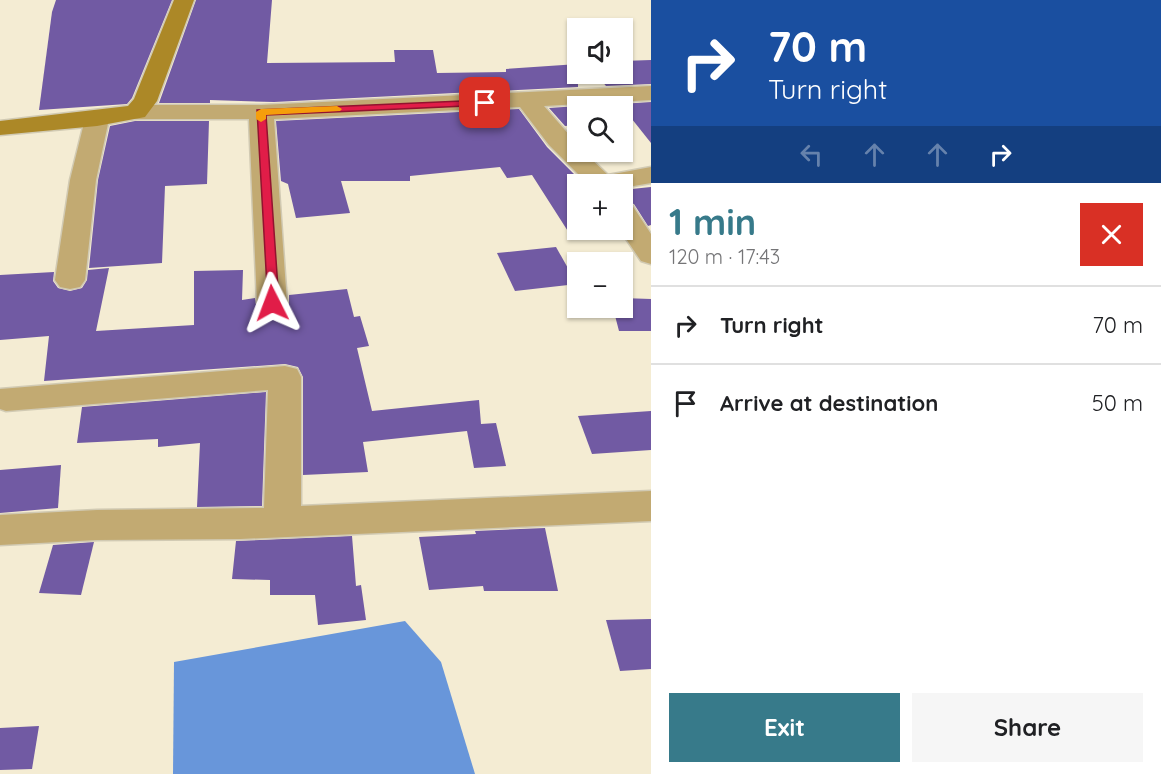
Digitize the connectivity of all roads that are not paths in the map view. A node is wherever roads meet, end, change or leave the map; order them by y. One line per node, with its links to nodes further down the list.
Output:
1 (184, 0): 4 (street)
2 (651, 93): 3 (street)
3 (527, 100): 5 (street); 8 (street)
4 (136, 111): 5 (street); 6 (street)
5 (261, 112): 14 (street)
6 (97, 119): 7 (street); 13 (street)
7 (0, 128)
8 (592, 174)
9 (651, 176): 10 (street)
10 (633, 179)
11 (633, 228): 12 (street)
12 (651, 255)
13 (70, 280)
14 (272, 303)
15 (6, 399): 17 (street)
16 (651, 506): 17 (street)
17 (282, 522): 18 (street)
18 (0, 530)

